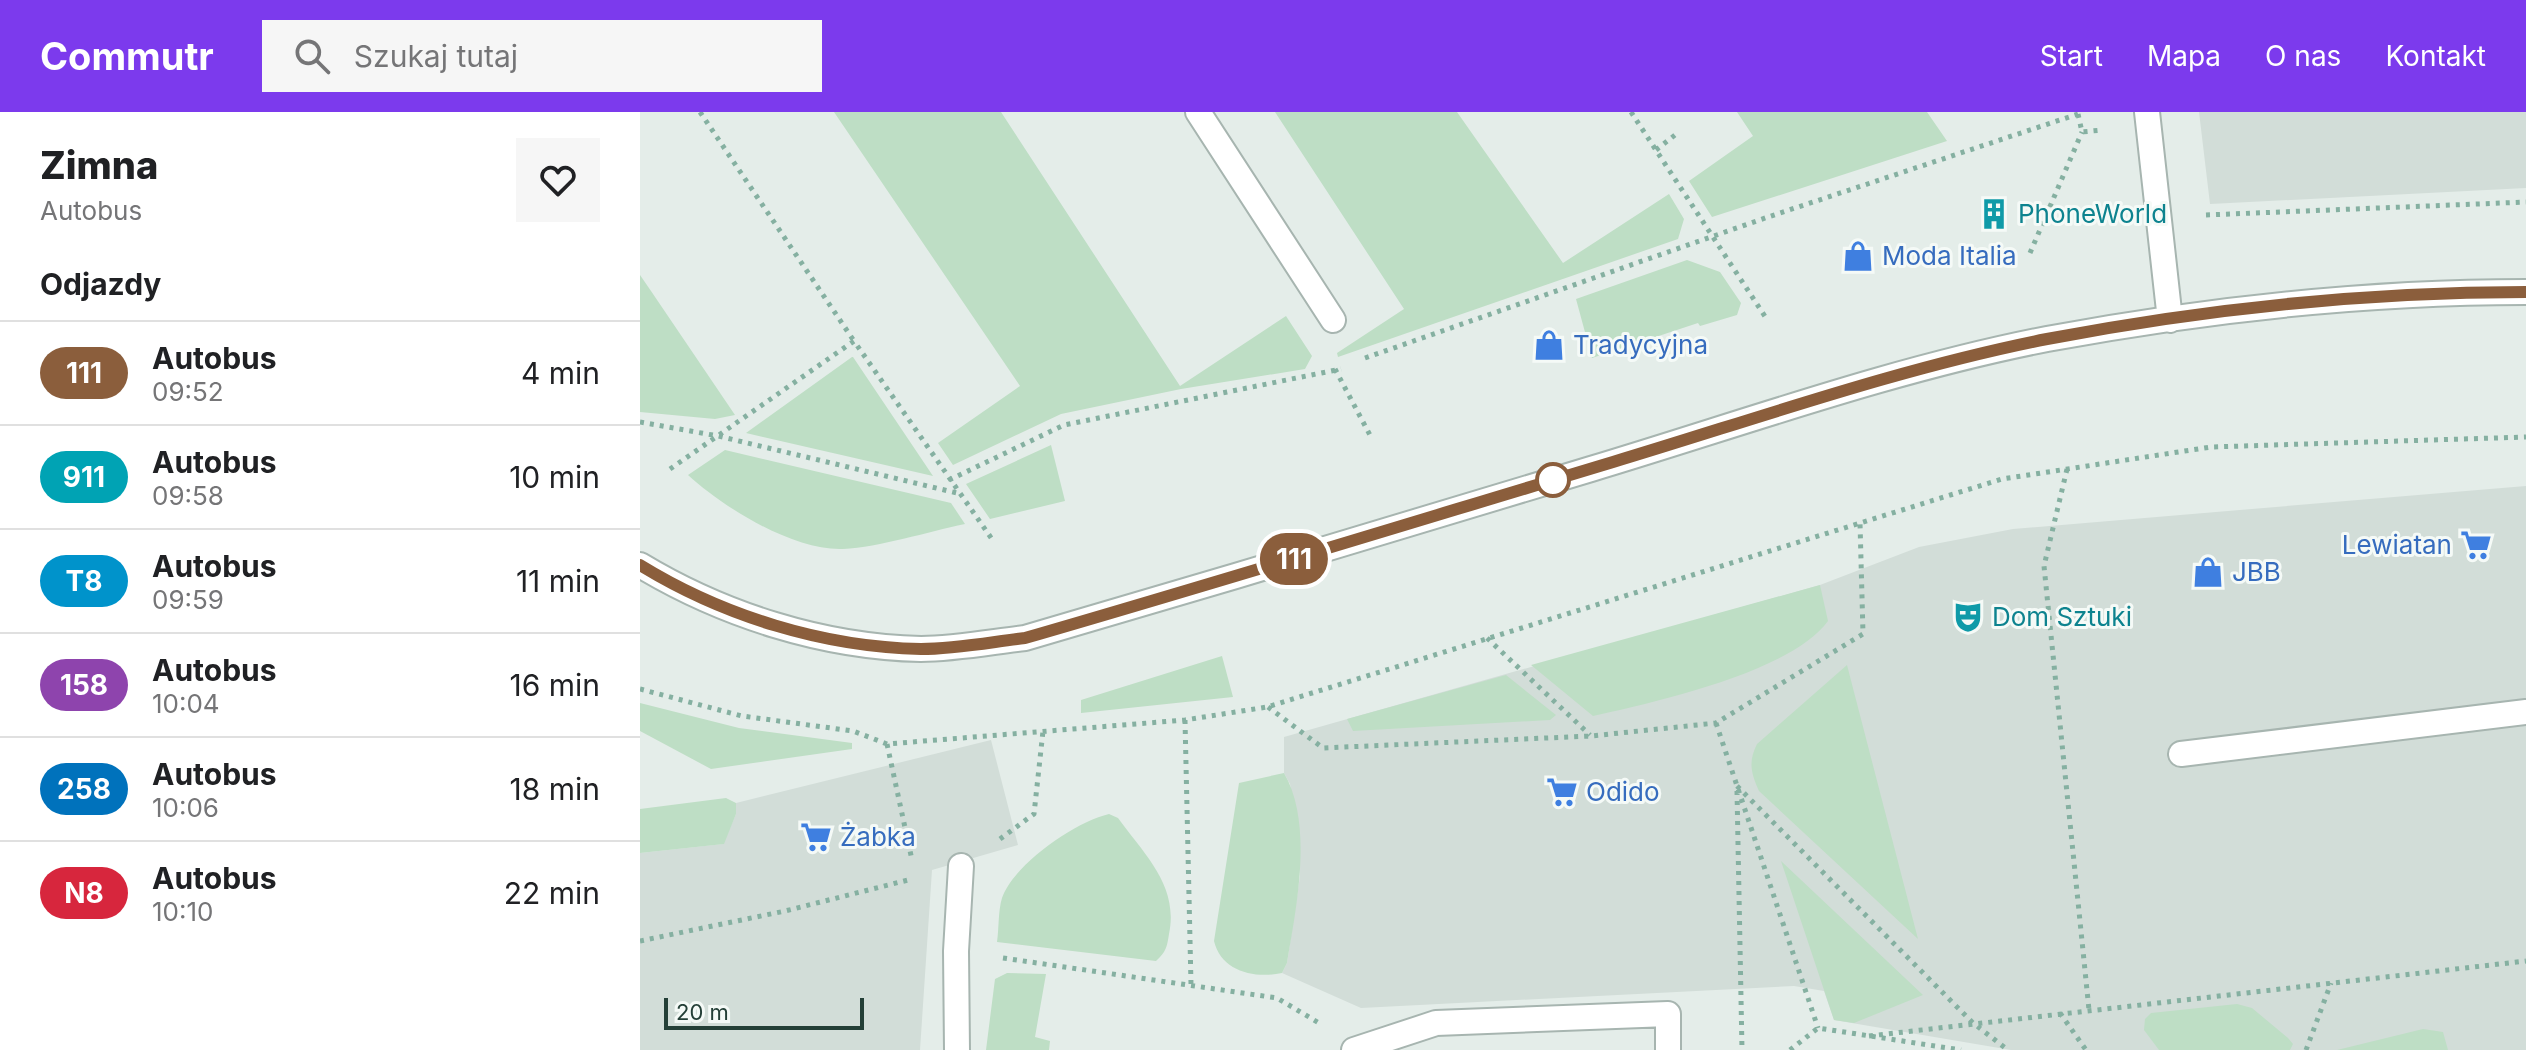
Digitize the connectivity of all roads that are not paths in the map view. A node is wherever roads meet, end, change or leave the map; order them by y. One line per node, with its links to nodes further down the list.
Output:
1 (1198, 112): 4 (street)
2 (2147, 112): 5 (street)
3 (2526, 292): 5 (street)
4 (1333, 320)
5 (2170, 320): 6 (street)
6 (640, 565)
7 (2526, 712): 8 (street)
8 (2181, 754)
9 (961, 866): 10 (street)
10 (957, 1050)
11 (1354, 1050): 12 (street)
12 (1668, 1050)

